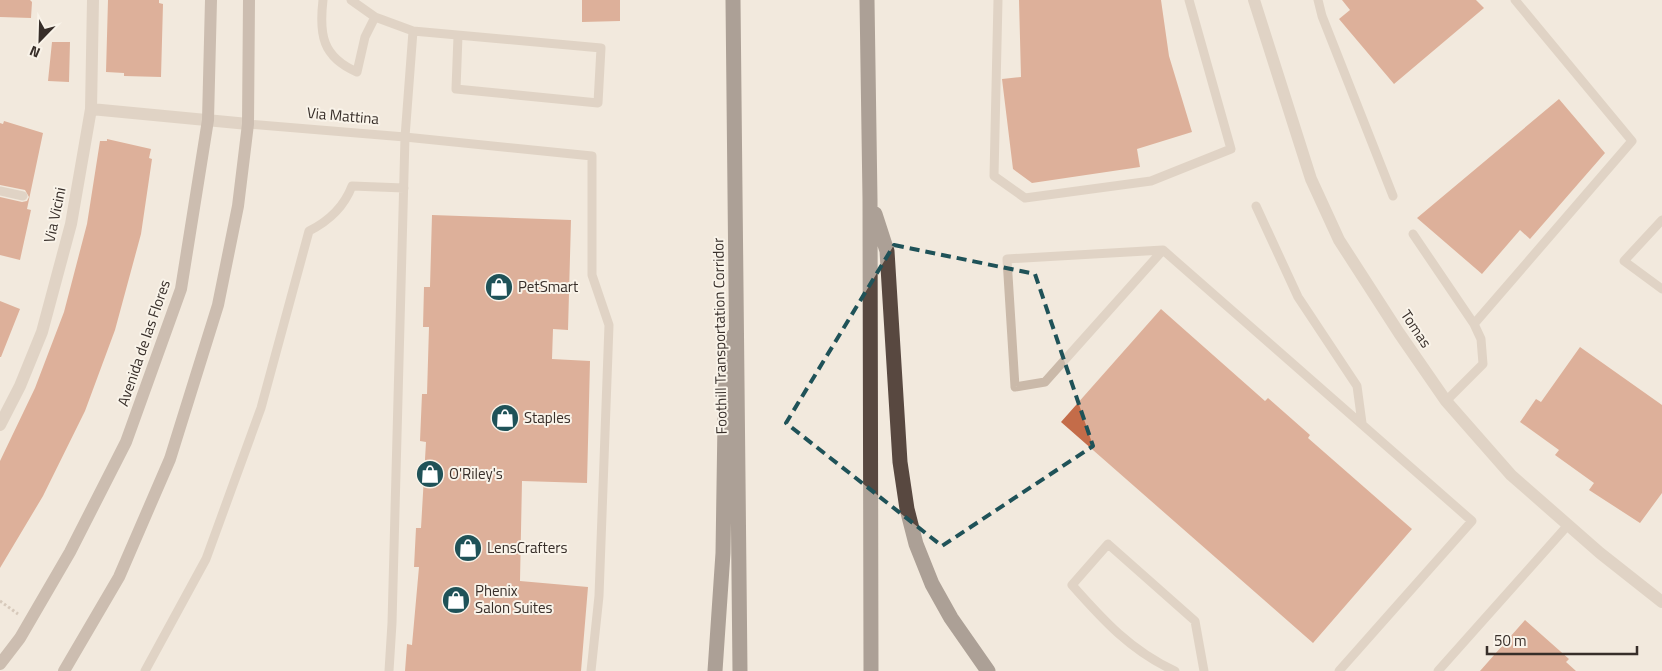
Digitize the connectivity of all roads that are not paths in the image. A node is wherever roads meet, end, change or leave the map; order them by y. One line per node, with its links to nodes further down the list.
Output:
1 (93, 0): 16 (street, Via Vicini)
2 (211, 0): 17 (main road, Avenida de las Flores)
3 (249, 0): 18 (main road)
4 (323, 0): 13 (lane)
5 (351, 0): 13 (lane)
6 (733, 0): 31 (highway, Foothill Transportation Corridor)
7 (867, 0): 24 (highway)
8 (998, 0): 9 (lane)
9 (1189, 0)
10 (1254, 0): 32 (street, Tomas)
11 (1318, 0): 23 (lane)
12 (1515, 0): 30 (lane)
13 (375, 17): 14 (lane)
14 (413, 31): 15 (lane); 19 (lane)
15 (458, 36): 15 (lane)
16 (91, 109): 17 (street, Via Mattina); 34 (street, Via Vicini)
17 (208, 120): 18 (street, Via Mattina); 37 (main road, Avenida de las Flores)
18 (248, 124): 19 (lane, Via Mattina); 38 (main road)
19 (405, 137): 20 (lane); 41 (lane, Via Mattina)
20 (404, 188): 39 (lane); 40 (lane)
21 (0, 191): 22 (lane)
22 (24, 196)
23 (1393, 196)
24 (870, 199): 44 (highway); 45 (highway)
25 (1256, 206): 33 (lane)
26 (1662, 220): 29 (lane)
27 (1413, 234): 30 (lane)
28 (1164, 250): 28 (lane); 33 (lane)
29 (1662, 289)
30 (1474, 324): 32 (lane)
31 (738, 327): 42 (highway); 43 (highway, Foothill Transportation Corridor)
32 (1446, 400): 35 (street, Tomas)
33 (1362, 423): 48 (lane)
34 (0, 425)
35 (1568, 525): 36 (street, Tomas); 49 (lane)
36 (1662, 602)
37 (0, 664)
38 (64, 671)
39 (145, 671)
40 (389, 671)
41 (591, 671)
42 (715, 671)
43 (740, 671)
44 (871, 671)
45 (988, 671)
46 (1175, 671): 47 (lane)
47 (1204, 671)
48 (1339, 671)
49 (1438, 671)

